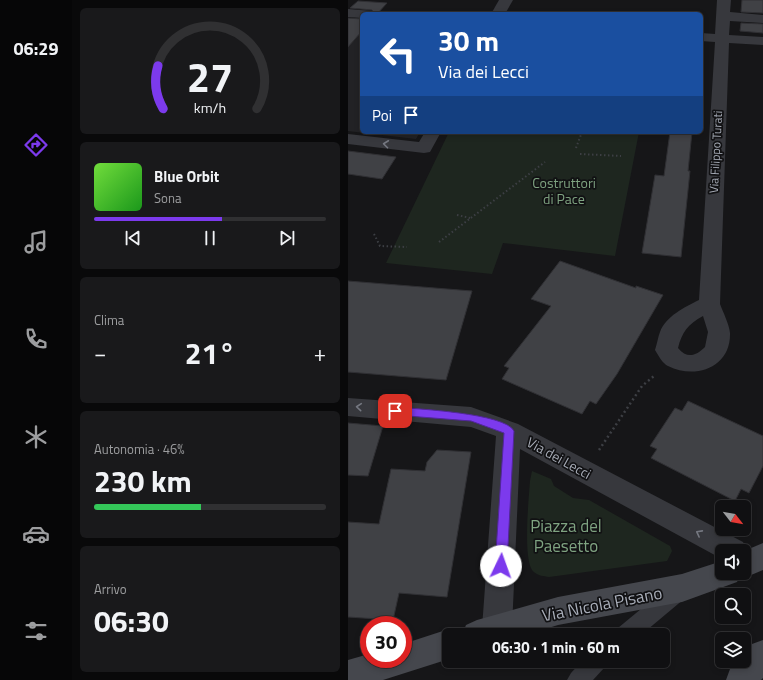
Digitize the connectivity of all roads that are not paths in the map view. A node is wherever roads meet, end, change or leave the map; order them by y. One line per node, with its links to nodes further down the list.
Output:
1 (506, 0): 3 (street)
2 (724, 0): 6 (street, Via Filippo Turati)
3 (499, 12)
4 (348, 13): 5 (street)
5 (360, 14)
6 (723, 16): 7 (street); 9 (street, Via Filippo Turati)
7 (763, 19)
8 (703, 37): 9 (street)
9 (722, 38): 10 (street); 13 (street, Via Filippo Turati)
10 (763, 41)
11 (432, 134): 12 (street, one-way to 12)
12 (348, 139)
13 (709, 304): 13 (street, Via Filippo Turati)
14 (348, 406): 15 (street, Via dei Lecci, one-way to 14)
15 (509, 431): 16 (street, Via dei Lecci, one-way to 15); 19 (street)
16 (721, 544)
17 (715, 577): 18 (street, Via Nicola Pisano)
18 (682, 588): 20 (street, Via Nicola Pisano); 21 (lane)
19 (487, 628)
20 (501, 628)
21 (633, 628)
22 (442, 646): 24 (street)
23 (763, 655): 29 (street)
24 (412, 656)
25 (372, 668): 27 (street)
26 (590, 668): 28 (lane)
27 (348, 675)
28 (578, 680)
29 (741, 680)

